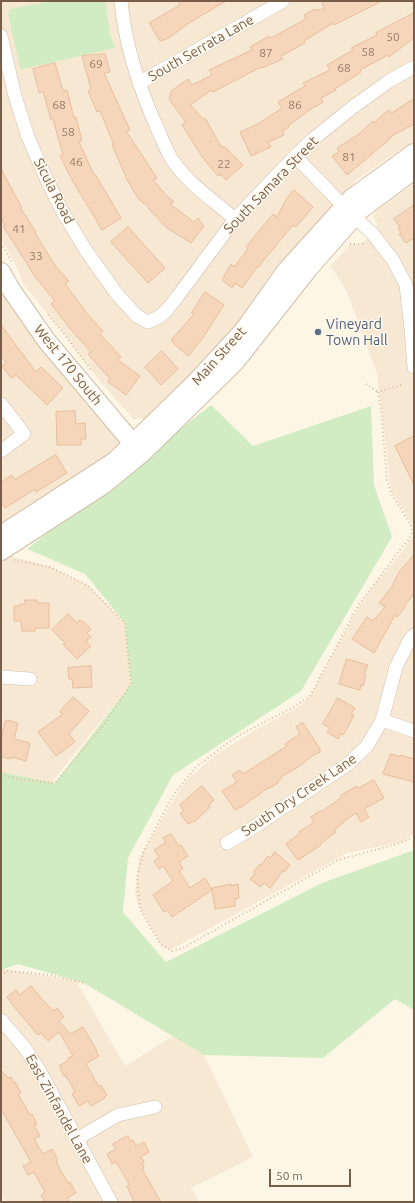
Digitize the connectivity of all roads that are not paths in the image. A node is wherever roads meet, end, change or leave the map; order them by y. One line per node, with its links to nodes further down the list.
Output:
1 (121, 1): 5 (street)
2 (283, 1): 5 (street, South Serrata Lane)
3 (1, 37): 12 (street, Sicula Road)
4 (414, 67): 7 (street, South Samara Street)
5 (139, 82): 10 (street)
6 (414, 153): 9 (street, Main Street)
7 (295, 156): 9 (street); 10 (street, South Samara Street)
8 (414, 170): 9 (street, Main Street)
9 (349, 212): 13 (street); 15 (street, Main Street)
10 (236, 219): 12 (street, South Samara Street)
11 (7, 267): 15 (street, West 170 South)
12 (148, 322)
13 (414, 367)
14 (1, 404): 16 (street)
15 (137, 448): 17 (street, Main Street); 18 (street, Main Street)
16 (1, 451)
17 (1, 535)
18 (7, 555)
19 (414, 635): 22 (street, South Dry Creek Lane)
20 (1, 677): 21 (street)
21 (30, 679)
22 (382, 720): 23 (street); 24 (street, South Dry Creek Lane)
23 (414, 731)
24 (227, 843)
25 (1, 1020): 27 (street, East Zinfandel Lane)
26 (155, 1107): 27 (street)
27 (76, 1139): 28 (street, East Zinfandel Lane)
28 (111, 1202)

